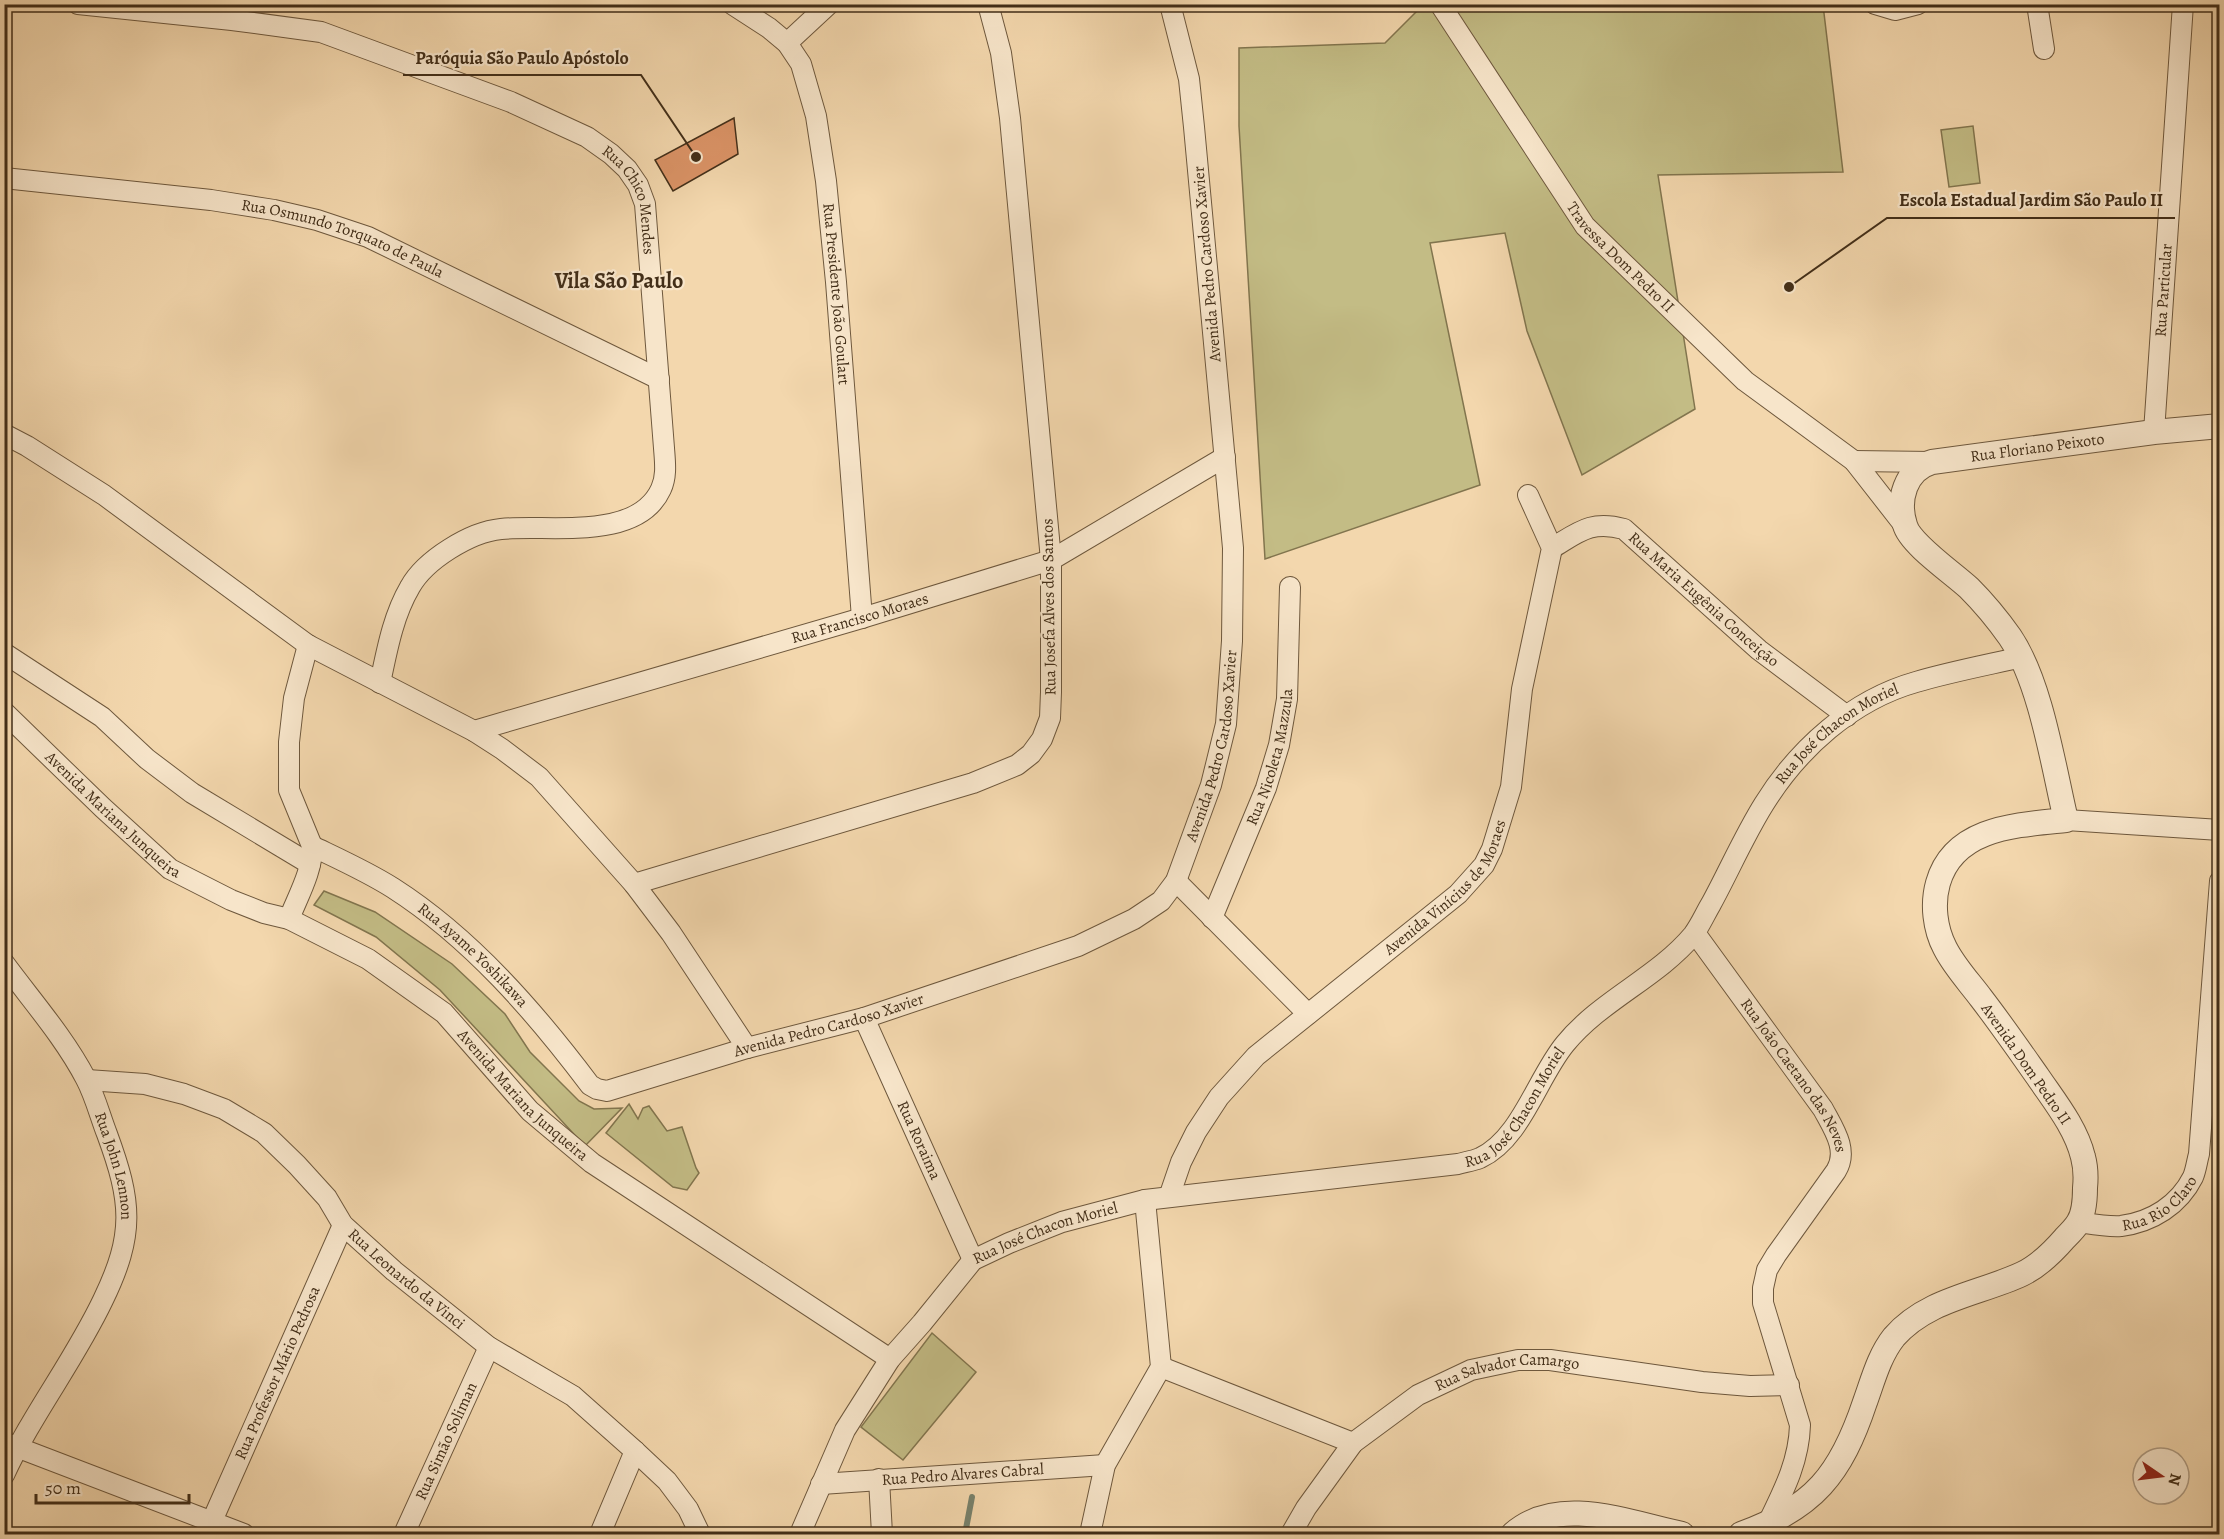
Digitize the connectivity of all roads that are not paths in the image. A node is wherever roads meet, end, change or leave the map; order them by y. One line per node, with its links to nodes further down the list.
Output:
1 (78, 4): 14 (street, Rua Chico Mendes)
2 (732, 4): 11 (street, Rua Presidente João Goulart)
3 (829, 4): 11 (street)
4 (988, 4): 24 (street, Rua Josefa Alves dos Santos)
5 (1170, 4): 18 (street, Avenida Pedro Cardoso Xavier)
6 (1440, 4): 19 (street, Travessa Dom Pedro II)
7 (1875, 4): 8 (street)
8 (1918, 4)
9 (2037, 4): 12 (street)
10 (2183, 4): 16 (street, Rua Particular)
11 (787, 43): 26 (street, Rua Presidente João Goulart)
12 (2044, 49)
13 (4, 178): 14 (street, Rua Osmundo Torquato de Paula)
14 (659, 379): 30 (street, Rua Chico Mendes)
15 (2220, 426): 16 (street, Rua Floriano Peixoto)
16 (2154, 432): 20 (street, Rua Floriano Peixoto)
17 (4, 434): 27 (street)
18 (1225, 457): 24 (street, Rua Francisco Moraes); 37 (street, Avenida Pedro Cardoso Xavier)
19 (1854, 461): 20 (street); 22 (street, Travessa Dom Pedro II)
20 (1932, 462): 22 (street)
21 (1528, 495): 23 (street)
22 (1904, 525): 29 (street, Travessa Dom Pedro II)
23 (1552, 548): 32 (street, Rua Maria Eugênia Conceição); 45 (street, Avenida Vinícius de Moraes)
24 (1051, 560): 26 (street, Rua Francisco Moraes); 39 (street, Rua Josefa Alves dos Santos)
25 (1290, 587): 41 (street, Rua Nicoleta Mazzula)
26 (862, 618): 33 (street, Rua Francisco Moraes)
27 (308, 645): 30 (street); 36 (street)
28 (4, 653): 36 (street, Rua Ayame Yoshikawa)
29 (2022, 657): 32 (street, Rua José Chacon Moriel); 34 (street, Travessa Dom Pedro II)
30 (380, 683): 33 (street)
31 (4, 712): 42 (street, Avenida Mariana Junqueira)
32 (1847, 716): 43 (street, Rua José Chacon Moriel)
33 (474, 731): 39 (street)
34 (2066, 820): 35 (street, Avenida Dom Pedro II); 52 (street, Avenida Dom Pedro II)
35 (2220, 830)
36 (311, 855): 42 (street); 49 (street, Rua Ayame Yoshikawa)
37 (1176, 881): 41 (street); 46 (street, Avenida Pedro Cardoso Xavier)
38 (2220, 881): 40 (street, Rua Rio Claro)
39 (634, 884): 47 (street)
40 (2219, 913): 52 (street, Rua Rio Claro)
41 (1212, 918): 45 (street)
42 (289, 919): 56 (street, Avenida Mariana Junqueira)
43 (1695, 933): 50 (street, Rua José Chacon Moriel); 58 (street, Rua João Caetano das Neves)
44 (4, 963): 48 (street, Rua John Lennon)
45 (1308, 1014): 50 (street, Avenida Vinícius de Moraes)
46 (864, 1018): 47 (street, Avenida Pedro Cardoso Xavier); 54 (street, Rua Roraima)
47 (747, 1048): 49 (street, Avenida Pedro Cardoso Xavier)
48 (87, 1080): 53 (street, Rua Leonardo da Vinci); 60 (street, Rua John Lennon)
49 (611, 1090)
50 (1169, 1197): 51 (street, Rua José Chacon Moriel)
51 (1145, 1200): 54 (street, Rua José Chacon Moriel); 57 (street)
52 (2079, 1222): 67 (street, Avenida Dom Pedro II)
53 (343, 1225): 55 (street, Rua Leonardo da Vinci); 66 (street, Rua Professor Mário Pedrosa)
54 (973, 1260): 56 (street, Rua José Chacon Moriel)
55 (489, 1347): 61 (street, Rua Leonardo da Vinci); 69 (street, Rua Simão Soliman)
56 (890, 1359): 65 (street)
57 (1161, 1367): 59 (street); 62 (street)
58 (1789, 1385): 59 (street, Rua Salvador Camargo); 67 (street, Rua João Caetano das Neves)
59 (1353, 1443): 75 (street, Rua Salvador Camargo)
60 (11, 1445): 63 (street, Rua John Lennon); 66 (street)
61 (635, 1451): 70 (street); 71 (street, Rua Leonardo da Vinci)
62 (1105, 1465): 64 (street, Rua Pedro Alvares Cabral); 74 (street)
63 (4, 1475)
64 (879, 1479): 65 (street, Rua Pedro Alvares Cabral); 73 (street)
65 (821, 1484): 72 (street)
66 (212, 1521): 68 (street)
67 (1767, 1525): 78 (street, Avenida Dom Pedro II)
68 (244, 1534)
69 (404, 1534)
70 (600, 1534)
71 (700, 1534)
72 (800, 1534)
73 (882, 1534)
74 (1090, 1534)
75 (1291, 1534)
76 (1513, 1534): 77 (street)
77 (1682, 1534)
78 (1741, 1534)

